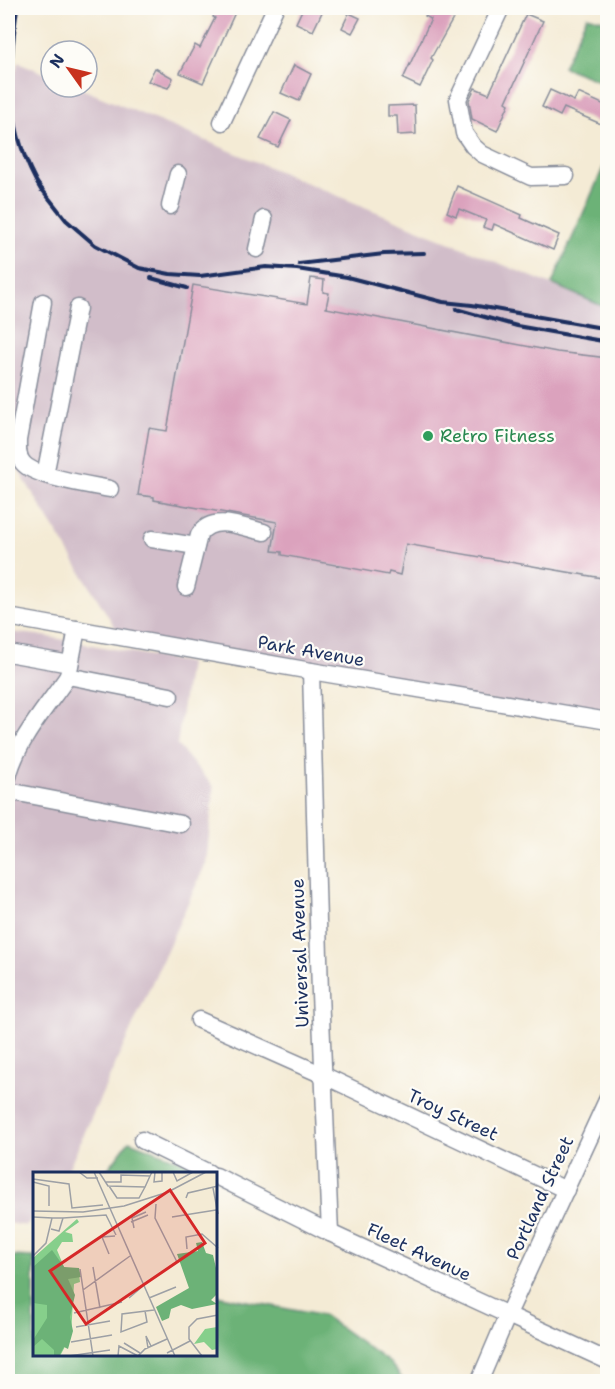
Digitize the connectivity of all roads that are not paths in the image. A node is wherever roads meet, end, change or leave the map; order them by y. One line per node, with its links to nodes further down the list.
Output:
1 (275, 8): 3 (street)
2 (501, 8): 5 (street)
3 (222, 122)
4 (178, 174): 6 (street)
5 (566, 176)
6 (170, 206)
7 (264, 219): 8 (street)
8 (257, 249)
9 (43, 302): 11 (street)
10 (78, 308): 11 (street)
11 (45, 475): 12 (street)
12 (110, 489)
13 (264, 532): 15 (street)
14 (152, 539): 15 (street)
15 (196, 546): 16 (street)
16 (186, 587)
17 (8, 617): 18 (street, Park Avenue)
18 (77, 629): 20 (street); 21 (street, Park Avenue)
19 (8, 653): 20 (street)
20 (69, 670): 22 (street); 24 (street)
21 (311, 671): 23 (street, Park Avenue); 28 (street, Universal Avenue)
22 (170, 696)
23 (608, 721)
24 (8, 777)
25 (8, 791): 26 (street)
26 (181, 824)
27 (199, 1020): 28 (street, Troy Street)
28 (323, 1075): 33 (street, Troy Street); 34 (street, Universal Avenue)
29 (608, 1098): 33 (street, Portland Street)
30 (142, 1140): 31 (street)
31 (207, 1172)
32 (218, 1177): 34 (street, Fleet Avenue)
33 (566, 1190): 35 (street, Portland Street)
34 (330, 1233): 35 (street, Fleet Avenue)
35 (507, 1314): 36 (street, Fleet Avenue); 37 (street, Portland Street)
36 (608, 1361)
37 (478, 1382)

